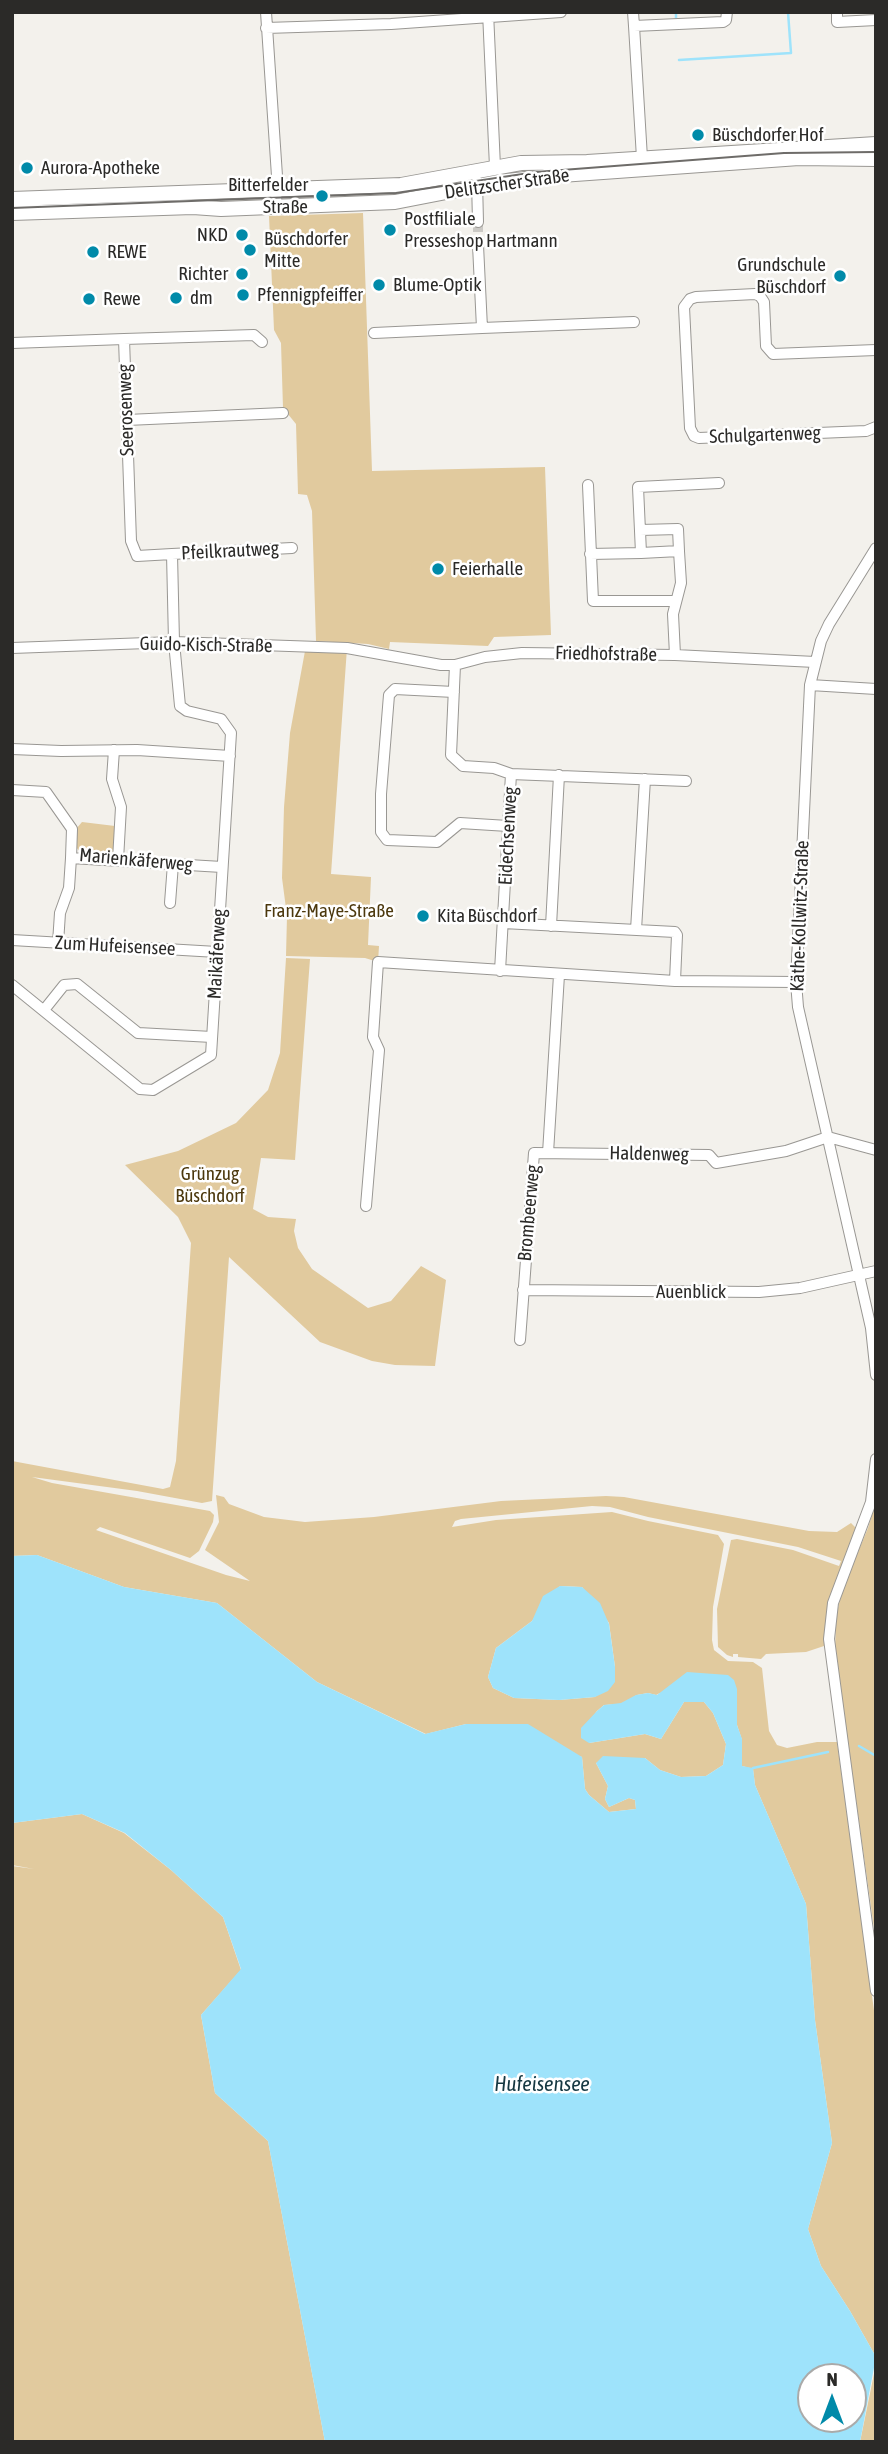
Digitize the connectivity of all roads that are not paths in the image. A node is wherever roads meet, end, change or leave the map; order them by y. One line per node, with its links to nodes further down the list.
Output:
1 (266, 12): 10 (street)
2 (562, 12): 6 (street)
3 (633, 12): 9 (street)
4 (727, 12): 9 (street)
5 (837, 12): 8 (street)
6 (488, 14): 7 (street); 14 (street)
7 (391, 18): 10 (street)
8 (876, 20)
9 (634, 26): 12 (street)
10 (266, 28): 16 (street)
11 (876, 144): 12 (main road, Delitzscher Straße)
12 (642, 158): 14 (main road, Delitzscher Straße)
13 (876, 159): 15 (main road, Delitzscher Straße)
14 (495, 167): 15 (main road, Delitzscher Straße)
15 (476, 178): 16 (main road, Delitzscher Straße); 18 (main road, Delitzscher Straße); 20 (street)
16 (276, 190): 17 (main road, Delitzscher Straße); 18 (street)
17 (12, 199)
18 (276, 207): 19 (main road, Delitzscher Straße)
19 (12, 213)
20 (478, 222)
21 (478, 245): 23 (street)
22 (634, 322): 23 (street)
23 (482, 328): 24 (street)
24 (374, 333)
25 (124, 339): 26 (street); 27 (street, Seerosenweg); 30 (street, Seerosenweg)
26 (262, 342)
27 (12, 343)
28 (876, 350): 31 (street, Schulgartenweg)
29 (283, 414): 30 (street)
30 (127, 420): 39 (street, Seerosenweg)
31 (876, 427)
32 (719, 483): 34 (street)
33 (589, 485): 40 (street)
34 (640, 530): 37 (street); 38 (street)
35 (292, 548): 39 (street, Pfeilkrautweg)
36 (876, 548): 46 (street, Käthe-Kollwitz-Straße)
37 (679, 551): 38 (street); 41 (street)
38 (641, 553): 40 (street)
39 (172, 554): 42 (street, Pfeilkrautweg)
40 (590, 554): 41 (street)
41 (676, 601): 44 (street)
42 (174, 642): 43 (street, Guido-Kisch-Straße); 45 (street, Guido-Kisch-Straße); 53 (street, Maikäferweg)
43 (12, 648)
44 (675, 655): 46 (street, Friedhofstraße); 47 (street, Friedhofstraße)
45 (398, 657): 47 (street, Friedhofstraße)
46 (815, 662): 48 (street, Käthe-Kollwitz-Straße)
47 (455, 665): 50 (street, Eidechsenweg)
48 (810, 685): 49 (street); 74 (street, Käthe-Kollwitz-Straße)
49 (876, 689)
50 (454, 692): 54 (street, Eidechsenweg); 59 (street)
51 (12, 749): 52 (street)
52 (114, 750): 53 (street); 61 (street)
53 (230, 756): 63 (street, Maikäferweg)
54 (511, 774): 55 (street); 59 (street, Eidechsenweg)
55 (559, 775): 56 (street); 66 (street)
56 (645, 779): 57 (street); 67 (street)
57 (686, 781)
58 (12, 790): 60 (street, Marienkäferweg)
59 (508, 826): 65 (street, Eidechsenweg)
60 (71, 858): 61 (street, Marienkäferweg); 69 (street)
61 (118, 860): 62 (street, Marienkäferweg)
62 (173, 864): 63 (street, Marienkäferweg); 64 (street)
63 (222, 867): 70 (street, Maikäferweg)
64 (170, 903)
65 (503, 923): 66 (street); 71 (street, Eidechsenweg)
66 (551, 926): 67 (street)
67 (636, 930): 73 (street)
68 (12, 940): 69 (street, Zum Hufeisensee)
69 (58, 943): 70 (street, Zum Hufeisensee)
70 (217, 952): 77 (street, Maikäferweg)
71 (500, 971): 72 (street); 81 (street)
72 (559, 975): 73 (street); 80 (street, Brombeerweg)
73 (675, 981): 74 (street)
74 (796, 982): 78 (street, Käthe-Kollwitz-Straße)
75 (12, 985): 76 (street, Maikäferweg)
76 (44, 1010): 77 (street); 77 (street, Maikäferweg)
77 (212, 1037)
78 (828, 1137): 79 (street); 80 (street, Haldenweg); 83 (street, Käthe-Kollwitz-Straße)
79 (876, 1150)
80 (548, 1153): 84 (street, Brombeerweg)
81 (366, 1206)
82 (876, 1271): 83 (street, Auenblick)
83 (858, 1275): 84 (street, Auenblick); 86 (street, Käthe-Kollwitz-Straße)
84 (523, 1290): 85 (street, Brombeerweg)
85 (520, 1340)
86 (876, 1376)
87 (876, 1459): 88 (street)
88 (876, 1991)

